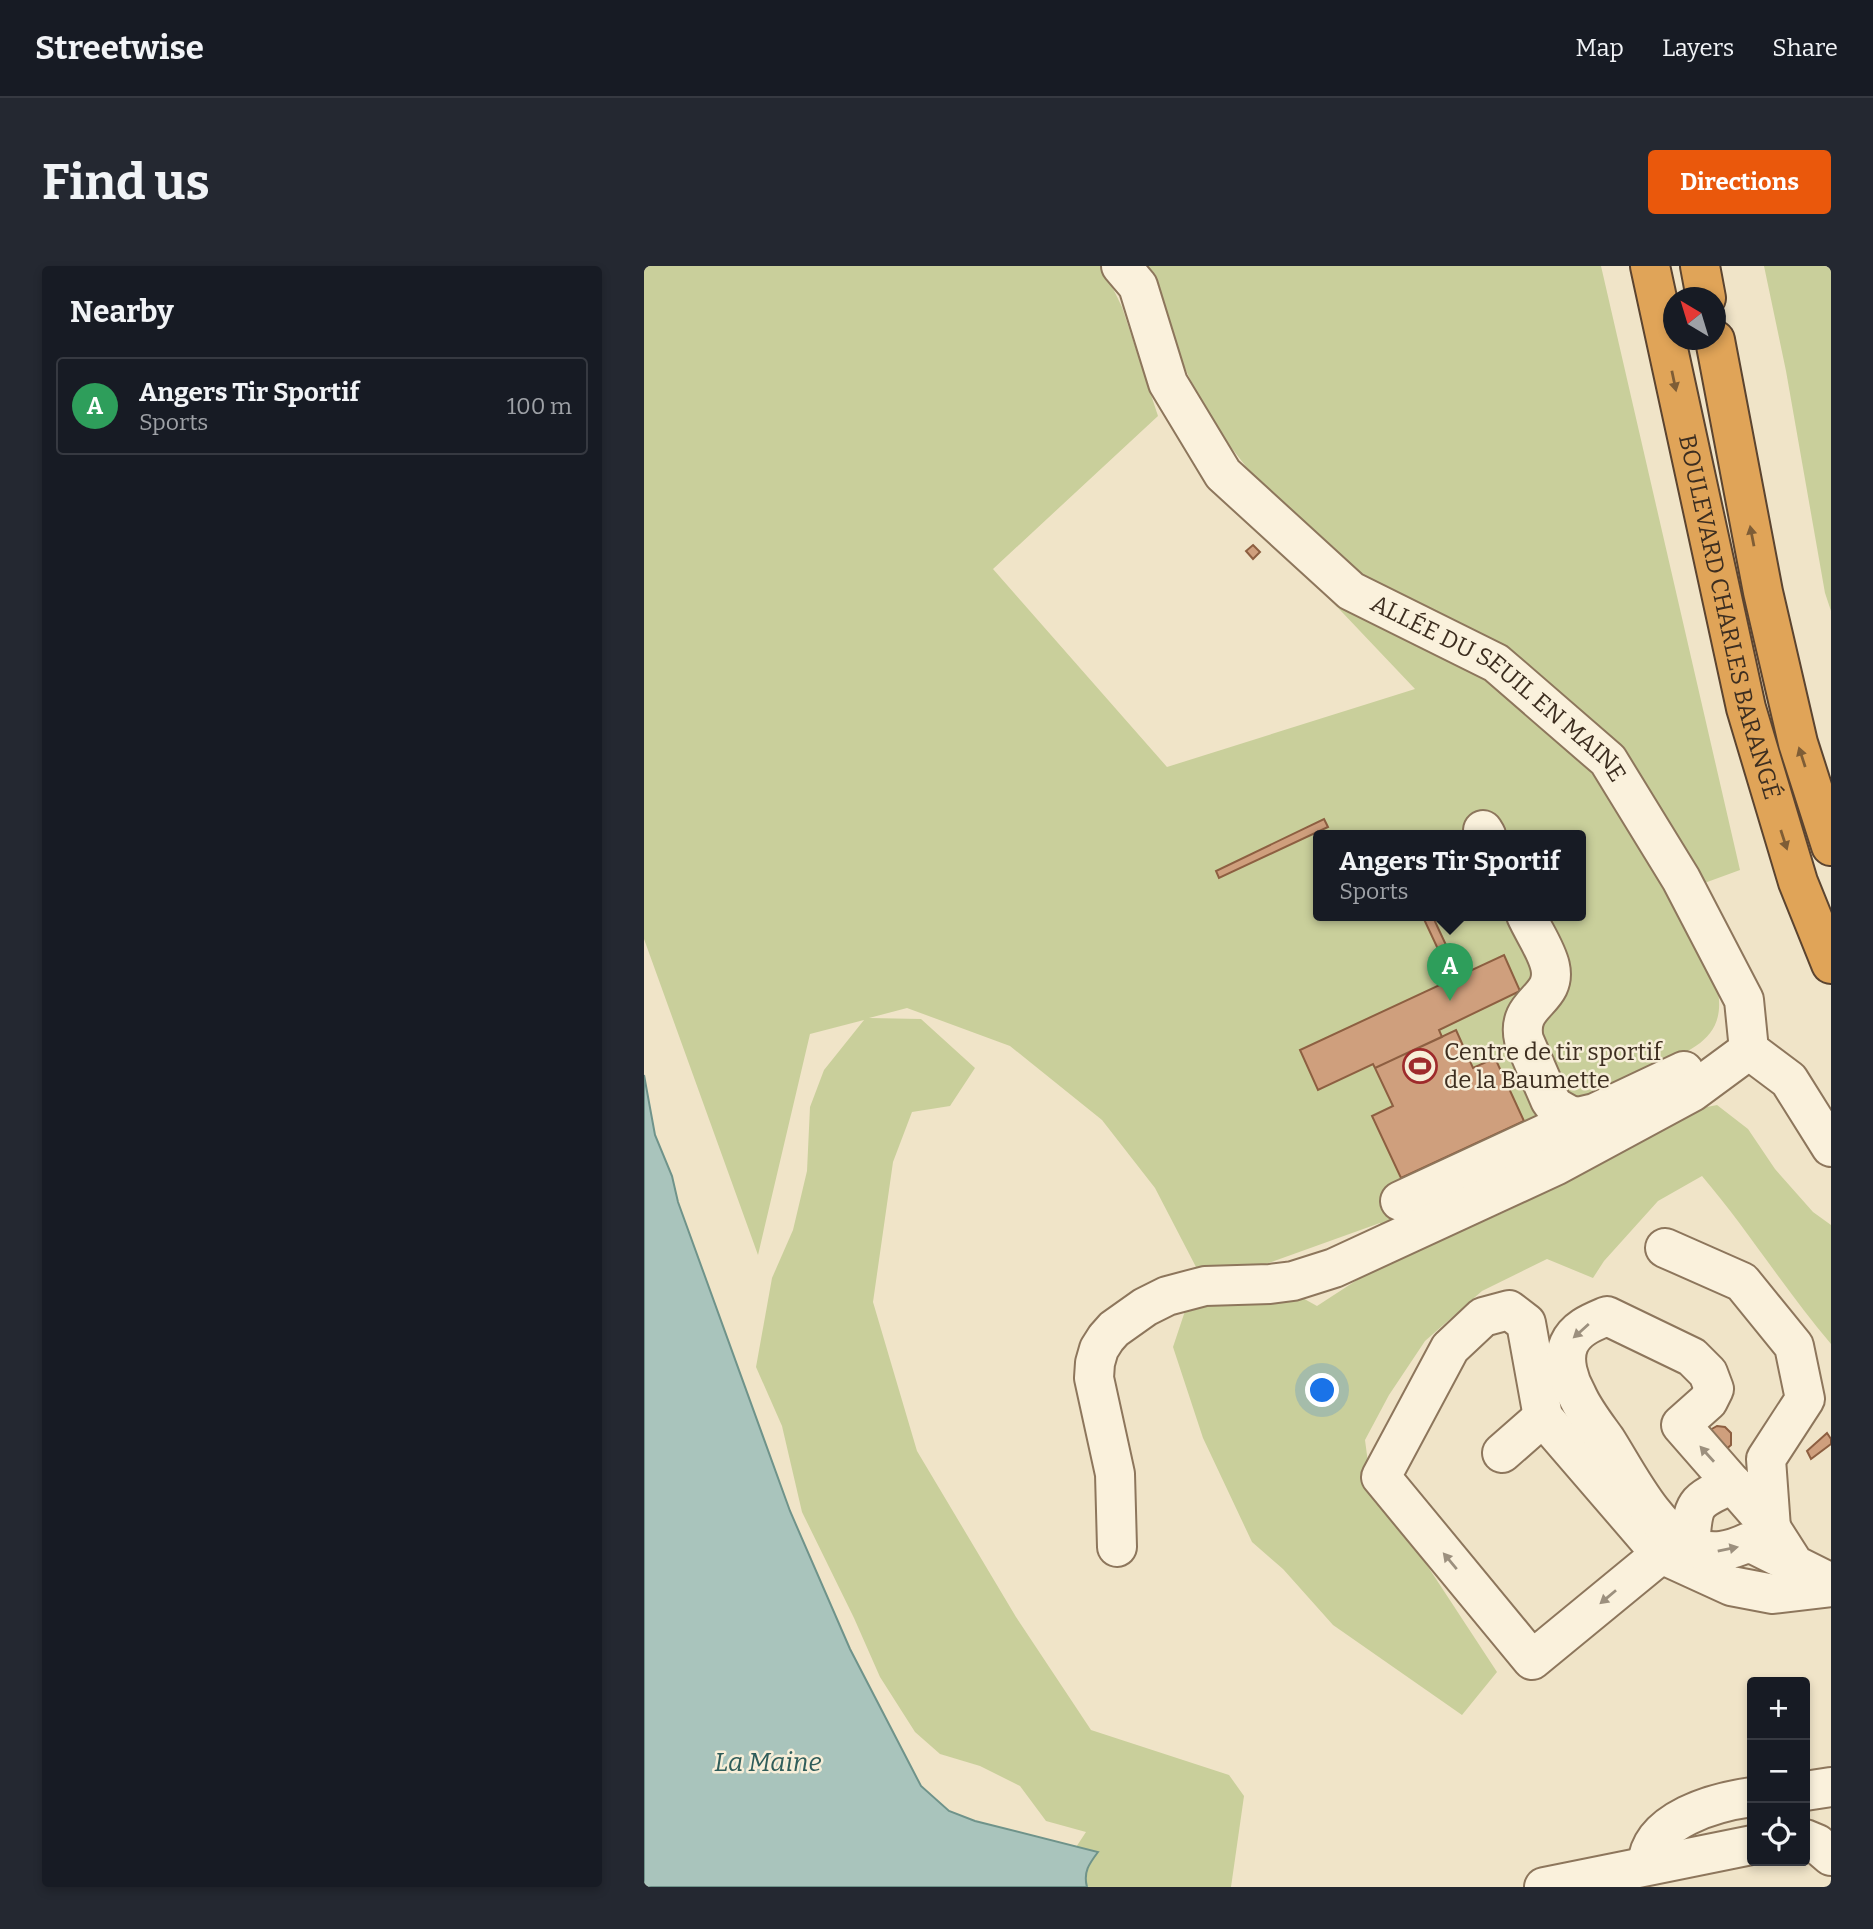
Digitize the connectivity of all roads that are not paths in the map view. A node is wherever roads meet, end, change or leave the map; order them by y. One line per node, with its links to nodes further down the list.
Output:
1 (1121, 266): 9 (lane, ALLÉE DU SEUIL EN MAINE)
2 (1650, 266): 8 (highway, BOULEVARD CHARLES BARANGÉ, one-way to 8)
3 (1700, 266): 4 (highway)
4 (1704, 287)
5 (1716, 350): 6 (highway, BOULEVARD CHARLES BARANGÉ, one-way to 5)
6 (1831, 846)
7 (1528, 921): 10 (lane)
8 (1831, 964)
9 (1749, 1050): 10 (lane); 11 (lane); 18 (lane)
10 (1569, 1115): 12 (lane)
11 (1831, 1147)
12 (1400, 1201)
13 (1665, 1248): 17 (lane)
14 (1542, 1417): 15 (lane); 19 (lane); 19 (lane, one-way to 14)
15 (1502, 1453)
16 (1733, 1484): 17 (lane); 19 (lane); 19 (lane, one-way to 19)
17 (1771, 1528): 20 (lane)
18 (1117, 1547)
19 (1675, 1550): 20 (lane, one-way to 20); 21 (lane)
20 (1794, 1564): 21 (lane)
21 (1831, 1585)
22 (1831, 1787): 23 (lane)
23 (1810, 1790)
24 (1747, 1798): 28 (lane)
25 (1810, 1841): 27 (lane)
26 (1747, 1846): 28 (lane)
27 (1831, 1856)
28 (1647, 1865): 29 (lane)
29 (1544, 1887)

